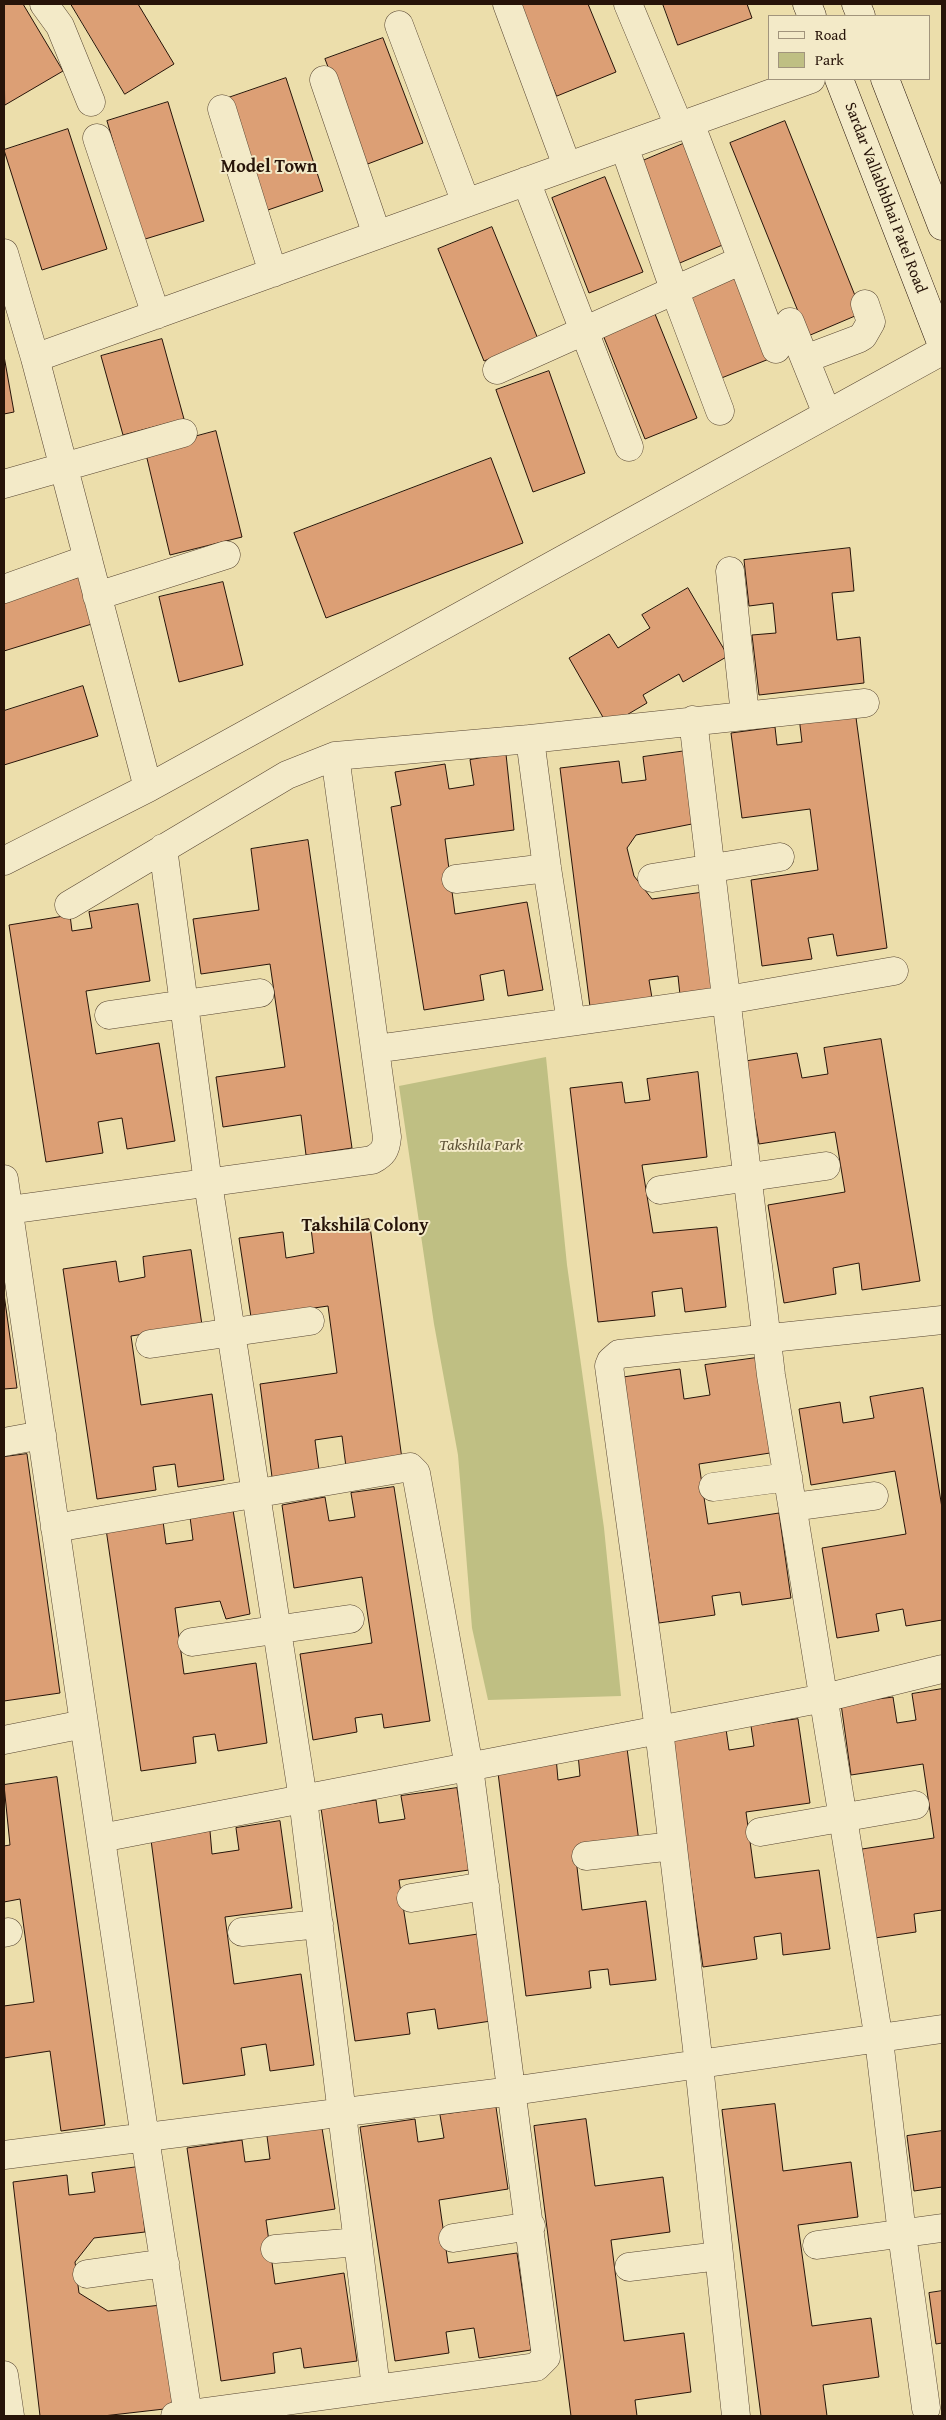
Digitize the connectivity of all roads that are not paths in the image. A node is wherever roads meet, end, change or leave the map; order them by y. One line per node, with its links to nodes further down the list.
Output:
1 (44, 4): 9 (street)
2 (507, 4): 14 (street)
3 (628, 4): 11 (street)
4 (399, 25): 16 (street)
5 (324, 80): 18 (street)
6 (808, 80): 11 (street)
7 (839, 80): 27 (street, Sardar Vallabhbhai Patel Road)
8 (885, 80): 17 (street)
9 (91, 102)
10 (222, 109): 21 (street)
11 (684, 124): 13 (street); 20 (street)
12 (97, 138): 24 (street)
13 (624, 146): 14 (street); 22 (street)
14 (567, 166): 15 (street)
15 (526, 181): 16 (street); 26 (street)
16 (466, 203): 18 (street)
17 (942, 226)
18 (378, 235): 21 (street)
19 (4, 253): 30 (street)
20 (742, 260): 22 (street); 28 (street)
21 (273, 273): 24 (street)
22 (674, 289): 26 (street); 33 (street)
23 (865, 304): 31 (street)
24 (156, 315): 30 (street)
25 (790, 322): 31 (street)
26 (584, 330): 32 (street); 36 (street)
27 (942, 345)
28 (776, 349)
29 (942, 351): 34 (street)
30 (35, 358): 37 (street)
31 (805, 359): 34 (street)
32 (497, 370)
33 (720, 412)
34 (828, 414): 49 (street)
35 (183, 433): 37 (street)
36 (629, 447)
37 (63, 467): 38 (street); 40 (street)
38 (4, 484)
39 (226, 555): 43 (street)
40 (88, 560): 42 (street); 43 (street)
41 (730, 571): 45 (street)
42 (4, 588)
43 (97, 596): 49 (street)
44 (865, 703): 45 (street)
45 (745, 715): 46 (street)
46 (694, 720): 47 (street); 54 (street)
47 (530, 739): 48 (street); 53 (street)
48 (335, 756): 50 (street); 64 (street)
49 (148, 788): 52 (street)
50 (163, 848): 57 (street); 61 (street)
51 (780, 857): 54 (street)
52 (4, 860)
53 (547, 868): 56 (street); 63 (street)
54 (711, 868): 55 (street); 60 (street)
55 (652, 878)
56 (456, 879)
57 (69, 904)
58 (894, 971): 60 (street)
59 (260, 993): 61 (street)
60 (727, 1000): 63 (street); 66 (street)
61 (184, 1004): 62 (street); 68 (street)
62 (109, 1015)
63 (571, 1022): 64 (street)
64 (375, 1049): 68 (street)
65 (826, 1166): 66 (street)
66 (748, 1178): 69 (street); 74 (street)
67 (4, 1179): 70 (street)
68 (208, 1183): 70 (street); 73 (street)
69 (660, 1190)
70 (8, 1210): 76 (street)
71 (942, 1320): 74 (street)
72 (310, 1321): 73 (street)
73 (232, 1333): 75 (street); 80 (street)
74 (767, 1337): 78 (street); 90 (street)
75 (150, 1344)
76 (42, 1436): 77 (street); 83 (street)
77 (4, 1442)
78 (788, 1477): 79 (street); 82 (street)
79 (713, 1487)
80 (256, 1494): 83 (street); 85 (street); 92 (street)
81 (874, 1496): 82 (street)
82 (793, 1507): 88 (street)
83 (55, 1528): 89 (street)
84 (350, 1619): 85 (street)
85 (277, 1630): 86 (street); 93 (street)
86 (192, 1642)
87 (942, 1669): 88 (street)
88 (824, 1698): 90 (street); 95 (street)
89 (84, 1724): 91 (street); 97 (street)
90 (659, 1730): 92 (street); 98 (street)
91 (4, 1740)
92 (469, 1767): 93 (street); 100 (street)
93 (303, 1799): 97 (street); 102 (street)
94 (915, 1805): 95 (street)
95 (843, 1818): 96 (street); 105 (street)
96 (760, 1832)
97 (101, 1838): 109 (street)
98 (673, 1846): 99 (street); 106 (street)
99 (586, 1856)
100 (485, 1886): 101 (street); 107 (street)
101 (411, 1898)
102 (319, 1924): 103 (street); 108 (street)
103 (242, 1932)
104 (942, 2029): 105 (street)
105 (880, 2040): 106 (street); 113 (street)
106 (699, 2065): 107 (street); 118 (street)
107 (512, 2091): 108 (street); 111 (street)
108 (342, 2113): 109 (street); 115 (street)
109 (145, 2138): 110 (street); 119 (street)
110 (4, 2155)
111 (531, 2226): 114 (street); 123 (street)
112 (942, 2228): 113 (street)
113 (902, 2234): 116 (street); 124 (street)
114 (453, 2238)
115 (358, 2242): 117 (street); 123 (street)
116 (818, 2245)
117 (275, 2249)
118 (719, 2256): 120 (street); 127 (street)
119 (165, 2263): 121 (street); 125 (street)
120 (629, 2267)
121 (87, 2274)
122 (4, 2375): 126 (street)
123 (376, 2388): 125 (street)
124 (926, 2408)
125 (182, 2415)
126 (10, 2416)
127 (736, 2416)

